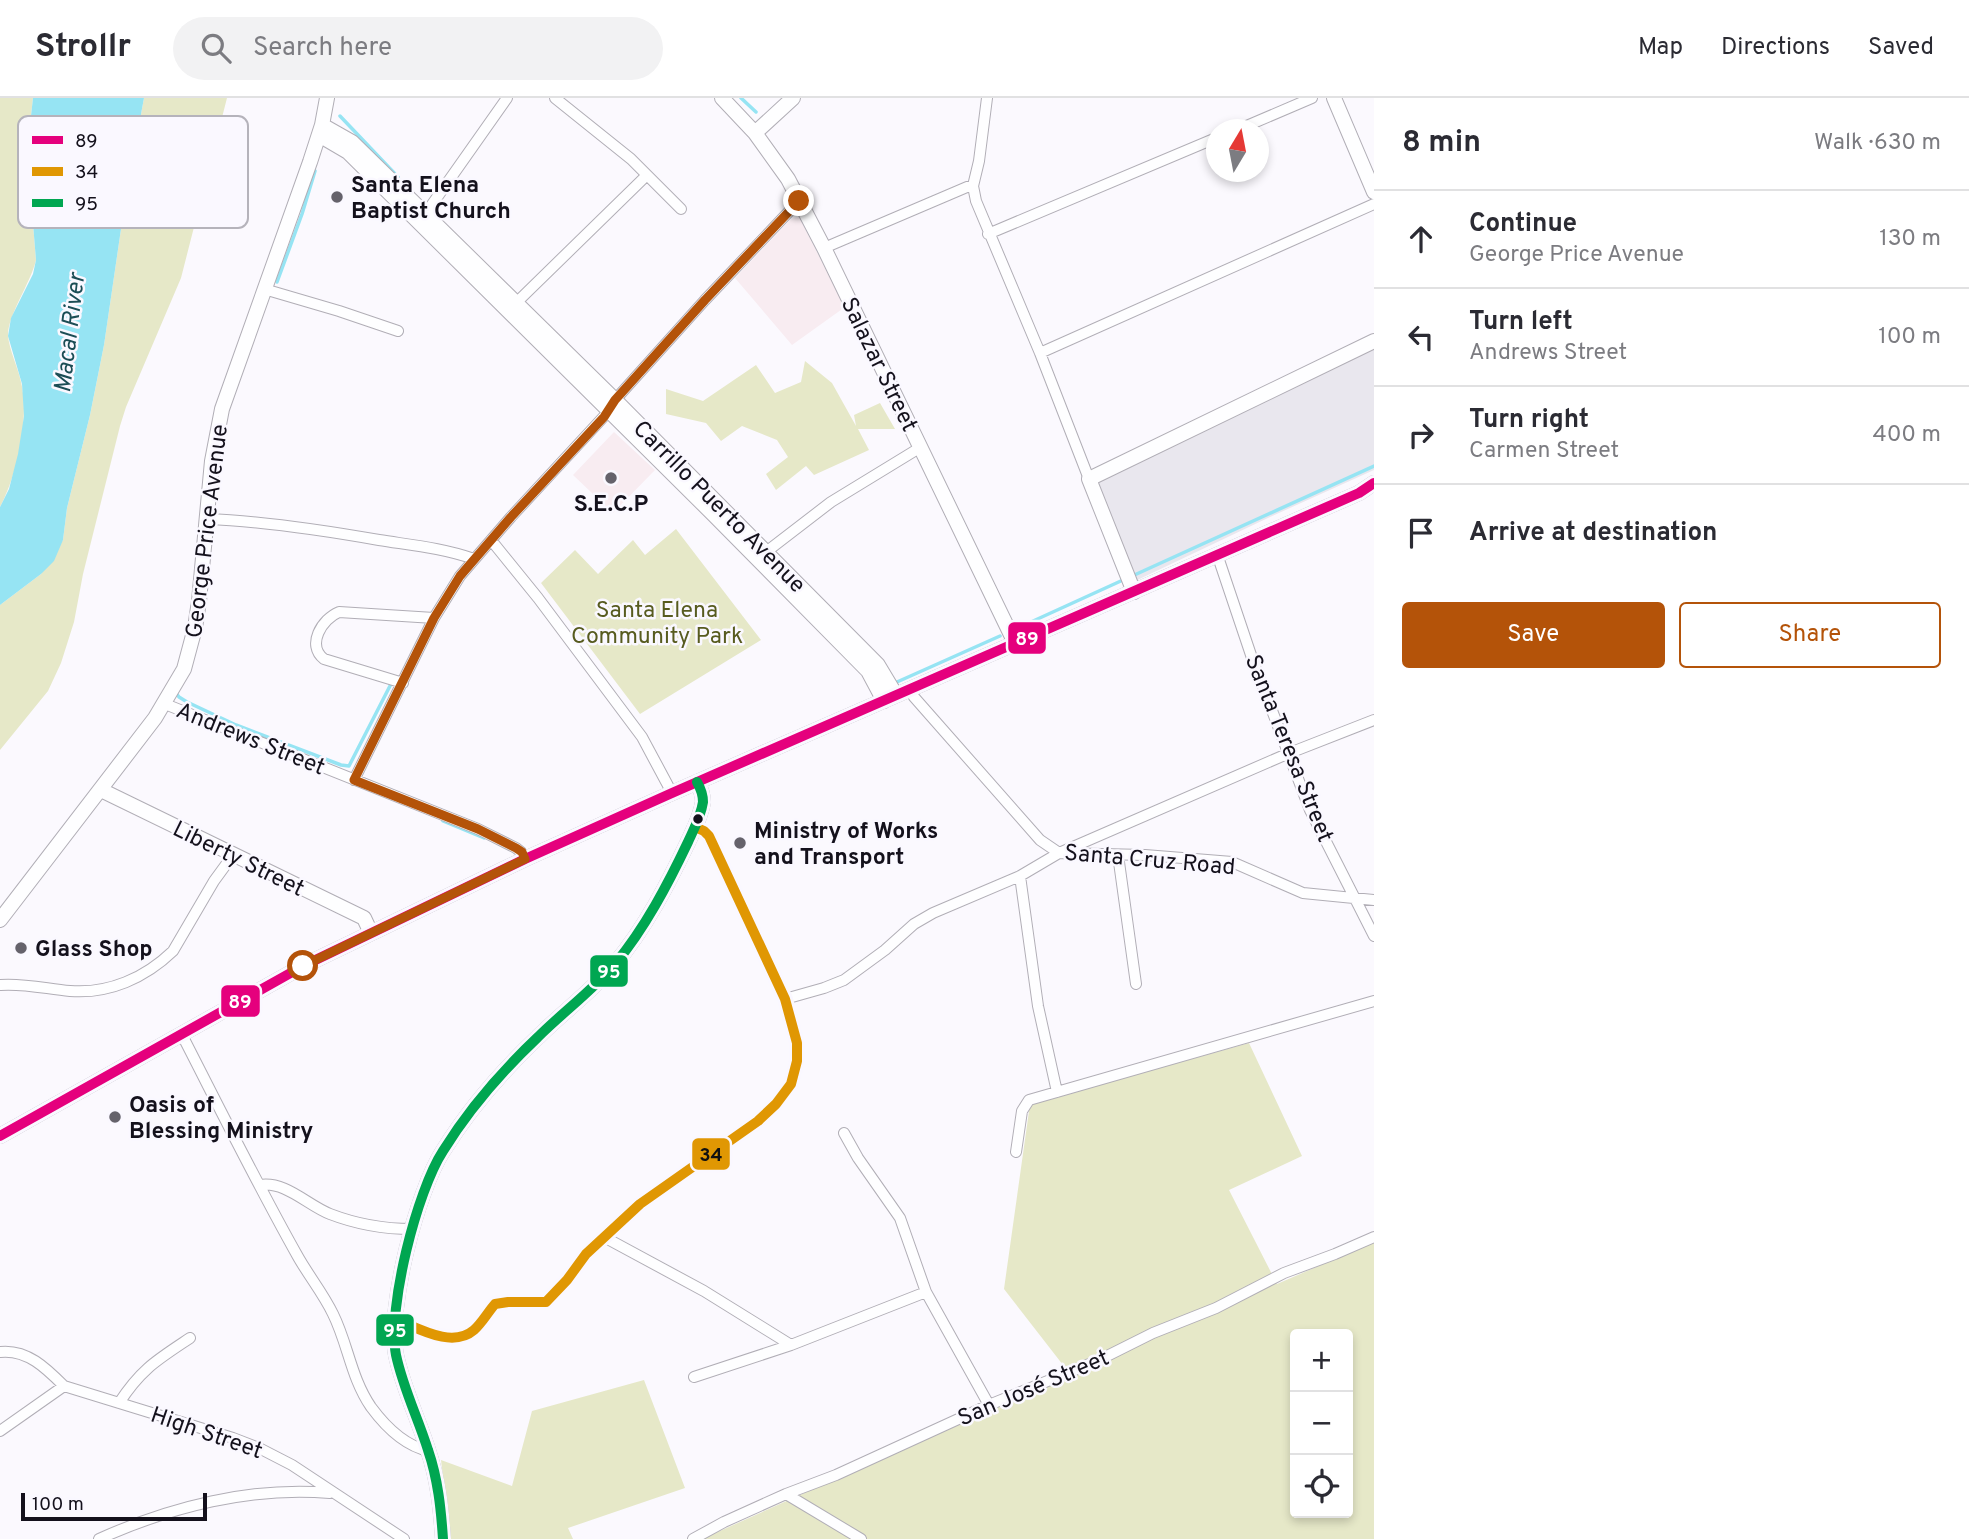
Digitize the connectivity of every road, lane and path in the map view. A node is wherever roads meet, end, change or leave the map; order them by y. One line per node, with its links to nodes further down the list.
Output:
1 (327, 98): 10 (main road, George Price Avenue)
2 (508, 98): 19 (street)
3 (555, 98): 13 (street)
4 (722, 98): 11 (main road, Salazar Street)
5 (793, 98): 11 (main road)
6 (986, 98): 15 (street)
7 (1312, 98): 9 (street)
8 (1334, 98): 14 (main road)
9 (1263, 119)
10 (320, 130): 19 (main road, Carrillo Puerto Avenue); 22 (main road, George Price Avenue); 27 (main road, Carrillo Puerto Avenue)
11 (755, 133): 16 (main road, Salazar Street)
12 (1206, 142): 20 (street)
13 (647, 175): 18 (street); 23 (street)
14 (1372, 184)
15 (974, 186): 20 (street); 21 (street)
16 (799, 201): 21 (main road, Salazar Street); 27 (street)
17 (1374, 204): 26 (street)
18 (681, 209)
19 (426, 213): 23 (main road, Carrillo Puerto Avenue)
20 (988, 234): 26 (street)
21 (824, 248): 28 (main road, Salazar Street)
22 (264, 289): 24 (street); 33 (main road, George Price Avenue)
23 (516, 303): 27 (main road, Carrillo Puerto Avenue)
24 (398, 331)
25 (1374, 341): 29 (main road)
26 (1040, 353): 29 (street)
27 (612, 405): 34 (street); 35 (main road, Carrillo Puerto Avenue); 43 (main road, Carrillo Puerto Avenue)
28 (921, 447): 35 (street); 40 (main road, Salazar Street)
29 (1089, 479): 38 (main road)
30 (1374, 482): 32 (main road)
31 (1374, 490): 32 (main road)
32 (1359, 493): 36 (main road)
33 (207, 519): 37 (street); 44 (main road, George Price Avenue)
34 (491, 540): 37 (street); 50 (street)
35 (766, 552): 43 (main road, Carrillo Puerto Avenue)
36 (1217, 554): 38 (main road); 46 (street, Santa Teresa Street)
37 (474, 559): 39 (street)
38 (1134, 592): 40 (main road)
39 (434, 618): 41 (street); 41 (street)
40 (1016, 643): 42 (main road)
41 (403, 683): 47 (street)
42 (910, 689): 43 (main road); 52 (street, Santa Cruz Road)
43 (890, 698): 48 (main road)
44 (165, 704): 47 (street, Andrews Street); 49 (main road, George Price Avenue)
45 (1374, 720): 46 (street)
46 (1287, 754): 52 (street); 57 (street, Santa Teresa Street)
47 (354, 780): 55 (street, Andrews Street)
48 (697, 782): 50 (main road); 51 (main road)
49 (101, 790): 53 (main road, Liberty Street); 59 (main road, George Price Avenue)
50 (672, 793): 55 (main road)
51 (695, 827): 64 (street); 72 (main road)
52 (1059, 853): 54 (street, Santa Cruz Road); 56 (street)
53 (233, 855): 60 (main road, Liberty Street); 63 (street)
54 (1118, 855): 57 (street, Santa Cruz Road); 62 (street)
55 (525, 859): 60 (main road)
56 (1020, 876): 64 (street); 67 (street)
57 (1356, 898): 58 (street, Santa Cruz Road); 61 (street, Santa Teresa Street)
58 (1374, 900)
59 (0, 920)
60 (371, 933): 66 (main road)
61 (1374, 936)
62 (1136, 984)
63 (0, 985)
64 (785, 999): 73 (street)
65 (1374, 1001): 67 (street)
66 (181, 1033): 69 (main road); 71 (street)
67 (1057, 1092): 70 (street)
68 (844, 1133): 75 (street)
69 (0, 1136)
70 (1016, 1152)
71 (260, 1185): 72 (street); 85 (street)
72 (412, 1229): 76 (main road)
73 (604, 1237): 76 (street); 78 (street)
74 (1374, 1237): 83 (street, San José Street)
75 (926, 1293): 78 (street); 83 (street)
76 (395, 1319): 85 (main road)
77 (190, 1338): 82 (street)
78 (791, 1345): 80 (street)
79 (0, 1352): 81 (street, High Street)
80 (694, 1377)
81 (64, 1386): 82 (street, High Street); 84 (street)
82 (119, 1404): 86 (street, High Street)
83 (989, 1405): 87 (street, San José Street)
84 (0, 1431)
85 (429, 1451): 90 (main road)
86 (333, 1493): 88 (street); 89 (street, High Street)
87 (786, 1494): 91 (street, San José Street); 92 (street)
88 (99, 1539)
89 (403, 1539)
90 (443, 1539)
91 (693, 1539)
92 (860, 1539)

